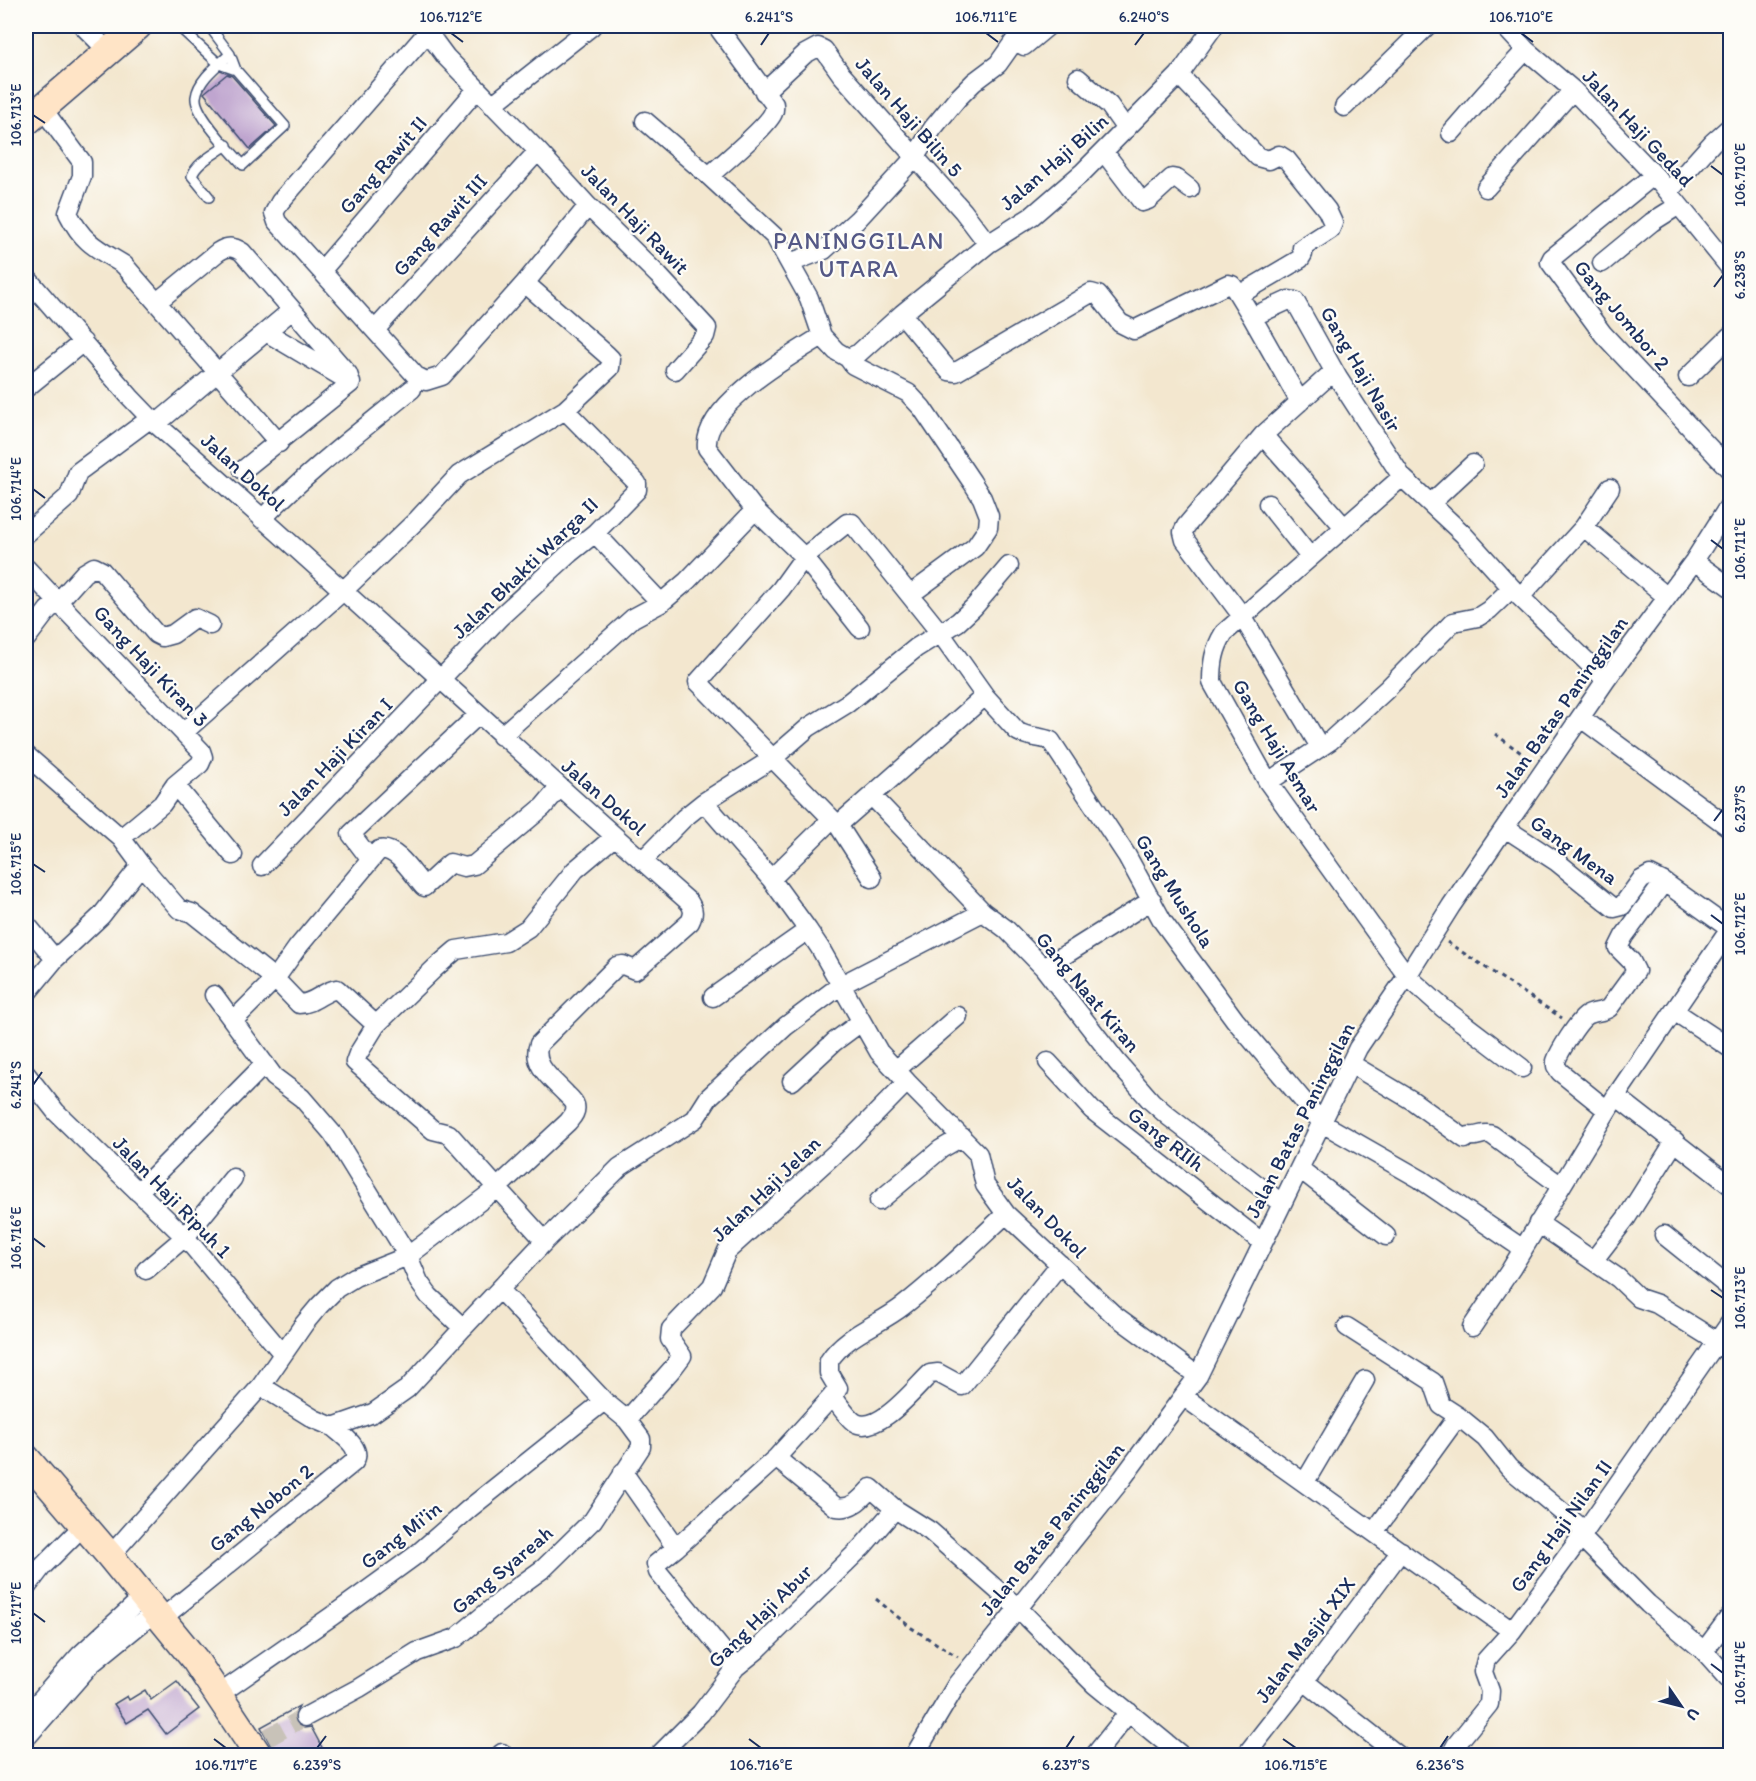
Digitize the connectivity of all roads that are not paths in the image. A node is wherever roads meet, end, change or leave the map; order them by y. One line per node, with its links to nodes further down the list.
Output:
1 (83, 26): 13 (street)
2 (138, 26): 13 (main road)
3 (178, 26): 15 (lane)
4 (209, 26): 14 (lane)
5 (592, 26): 22 (street)
6 (718, 26): 21 (street)
7 (1048, 26): 32 (street)
8 (1214, 26): 17 (street, Jalan Haji Bilin)
9 (1427, 26): 23 (street)
10 (1504, 26): 12 (street, Jalan Haji Gedad)
11 (429, 28): 19 (street, Jalan Haji Rawit); 44 (street)
12 (1526, 50): 20 (street, Jalan Haji Gedad); 28 (street)
13 (108, 51): 24 (main road)
14 (230, 54): 15 (lane); 16 (lane)
15 (219, 64): 16 (lane); 29 (lane)
16 (236, 70): 29 (lane)
17 (1179, 75): 27 (street, Jalan Haji Bilin); 47 (street)
18 (1078, 78): 27 (street)
19 (477, 89): 22 (street, Jalan Haji Rawit); 44 (street, Gang Rawit II)
20 (1573, 90): 34 (street, Jalan Haji Gedad); 35 (street)
21 (765, 92): 32 (street, Jalan Haji Bilin 5); 33 (street)
22 (492, 105): 30 (street, Jalan Haji Rawit)
23 (1344, 107)
24 (34, 115): 48 (street)
25 (645, 121): 33 (street)
26 (1731, 127): 38 (street)
27 (1126, 129): 31 (street, Jalan Haji Bilin)
28 (1451, 133)
29 (226, 145): 37 (lane)
30 (538, 151): 39 (street, Jalan Haji Rawit); 52 (street, Gang Rawit III)
31 (1104, 152): 36 (street); 40 (street, Jalan Haji Bilin)
32 (915, 157): 40 (street, Jalan Haji Bilin 5); 41 (street)
33 (709, 176): 41 (street)
34 (1654, 176): 38 (street, Jalan Haji Gedad); 72 (street, Gang Jombor 2)
35 (1486, 188)
36 (1190, 189)
37 (208, 197)
38 (1674, 198): 42 (street); 43 (street, Jalan Haji Gedad)
39 (588, 206): 45 (street); 58 (street, Jalan Haji Rawit)
40 (988, 244): 50 (street, Jalan Haji Bilin)
41 (790, 263): 54 (street)
42 (1602, 263)
43 (1731, 268)
44 (322, 270): 52 (street)
45 (525, 283): 52 (street); 66 (street)
46 (29, 288): 56 (street, Jalan Dokol)
47 (1239, 295): 50 (street); 51 (street)
48 (157, 302): 49 (street); 60 (street)
49 (292, 310): 53 (street); 62 (street)
50 (902, 314): 57 (street, Jalan Haji Bilin)
51 (1252, 317): 59 (street, Gang Haji Nasir); 65 (street)
52 (375, 330)
53 (266, 333): 60 (street); 62 (street)
54 (822, 336): 57 (street); 78 (street)
55 (1731, 336): 61 (street)
56 (83, 342): 63 (street); 67 (street, Jalan Dokol)
57 (848, 358): 92 (street)
58 (675, 370)
59 (1334, 371): 65 (street); 73 (street, Gang Haji Nasir)
60 (218, 372): 67 (street); 69 (street)
61 (1688, 377)
62 (351, 383): 69 (street)
63 (26, 388)
64 (412, 390): 79 (street)
65 (1300, 402): 68 (street)
66 (565, 410): 82 (street, Jalan Bhakti Warga II); 90 (street)
67 (154, 422): 79 (street, Jalan Dokol); 83 (street)
68 (1263, 435): 81 (street); 96 (street)
69 (279, 443): 71 (street)
70 (1473, 464): 76 (street)
71 (243, 470)
72 (1731, 470)
73 (1402, 477): 76 (street, Gang Haji Nasir); 81 (street, Gang Haji Asmar)
74 (1610, 488): 80 (street)
75 (1268, 504): 85 (street)
76 (1431, 504): 91 (street, Gang Haji Nasir)
77 (1731, 504): 86 (street, Jalan Batas Paninggilan)
78 (755, 510): 84 (street); 95 (street)
79 (262, 519): 90 (street, Jalan Dokol)
80 (1584, 526): 91 (street); 93 (street)
81 (1344, 527): 85 (street, Gang Haji Asmar)
82 (595, 533): 95 (street); 101 (street, Jalan Bhakti Warga II)
83 (26, 534)
84 (804, 557): 92 (street, Gang Mushola); 98 (street); 110 (street)
85 (1310, 557): 96 (street, Gang Haji Asmar)
86 (1694, 561): 89 (street); 93 (street, Jalan Batas Paninggilan)
87 (1009, 566): 99 (street)
88 (26, 568): 94 (street, Gang Haji Kiran 3)
89 (1729, 583)
90 (343, 591): 101 (street, Jalan Dokol); 106 (street)
91 (1516, 592): 102 (street, Gang Haji Nasir); 108 (street)
92 (911, 594): 99 (street, Gang Mushola)
93 (1667, 597): 102 (street, Jalan Batas Paninggilan)
94 (58, 602): 97 (street); 100 (street); 106 (street, Gang Haji Kiran 3)
95 (661, 603): 107 (street)
96 (1242, 616): 108 (street); 111 (street, Gang Haji Asmar)
97 (210, 625)
98 (860, 628)
99 (941, 634): 103 (street, Gang Mushola); 110 (street)
100 (26, 639)
101 (441, 680): 104 (street, Jalan Dokol); 125 (street, Jalan Haji Kiran I)
102 (1606, 680): 105 (street, Jalan Batas Paninggilan)
103 (985, 696): 114 (street); 129 (street, Gang Mushola)
104 (478, 715): 107 (street, Jalan Dokol); 122 (street)
105 (1581, 718): 117 (street, Jalan Batas Paninggilan); 118 (street)
106 (184, 732): 112 (street, Gang Haji Kiran 3)
107 (501, 736): 113 (street, Jalan Dokol)
108 (1320, 747): 111 (street)
109 (26, 755): 120 (street)
110 (772, 759): 115 (street); 116 (street)
111 (1268, 782): 136 (street, Gang Haji Asmar)
112 (175, 785): 120 (street, Gang Haji Kiran 3); 121 (street)
113 (559, 788): 119 (street, Jalan Dokol); 122 (street)
114 (872, 796): 116 (street); 130 (street, Gang Naat Kiran)
115 (704, 802): 123 (street, Jalan Dokol); 127 (street, Jalan Dokol)
116 (835, 822): 126 (street); 127 (street)
117 (1505, 828): 128 (street, Gang Mena); 136 (street, Jalan Batas Paninggilan)
118 (1731, 828)
119 (615, 837): 123 (street, Jalan Dokol); 146 (street)
120 (121, 838): 124 (street)
121 (233, 855)
122 (370, 859): 137 (street)
123 (642, 861): 163 (street)
124 (141, 866): 134 (street); 137 (street)
125 (262, 866)
126 (872, 878)
127 (771, 879): 133 (street, Jalan Dokol)
128 (1664, 882): 132 (street); 155 (street)
129 (1152, 900): 135 (street); 156 (street, Gang Mushola)
130 (983, 912): 135 (street, Gang Naat Kiran); 138 (street)
131 (26, 924): 134 (street)
132 (1730, 929): 142 (street)
133 (808, 930): 138 (street, Jalan Dokol); 141 (street)
134 (55, 959): 139 (street)
135 (1044, 968): 166 (street, Gang Naat Kiran)
136 (1407, 976): 150 (street, Jalan Batas Paninggilan); 151 (street, Gang Haji Asmar)
137 (275, 979): 144 (street); 146 (street)
138 (841, 985): 145 (street, Jalan Dokol); 172 (street)
139 (26, 993)
140 (214, 995): 144 (street)
141 (713, 997)
142 (1674, 1011): 147 (street); 155 (street)
143 (958, 1016): 153 (street)
144 (233, 1021): 149 (street)
145 (861, 1022): 153 (street, Jalan Dokol); 154 (street)
146 (376, 1025): 163 (street)
147 (1731, 1048)
148 (1048, 1062): 173 (street, Gang RIIh)
149 (265, 1064): 164 (street); 175 (street)
150 (1351, 1064): 156 (street, Jalan Batas Paninggilan); 162 (street)
151 (1522, 1068)
152 (26, 1074): 164 (street, Jalan Haji Ripuh 1)
153 (901, 1076): 157 (street, Jalan Dokol); 194 (street, Jalan Haji Jelan)
154 (792, 1081)
155 (1612, 1103): 158 (street); 162 (street)
156 (1322, 1123): 159 (street, Jalan Batas Paninggilan); 174 (street)
157 (962, 1137): 165 (street); 167 (street, Jalan Dokol)
158 (1675, 1141): 161 (street); 176 (street)
159 (1300, 1169): 166 (street, Jalan Batas Paninggilan); 170 (street)
160 (233, 1178): 171 (street)
161 (1731, 1185)
162 (1561, 1186): 168 (street)
163 (497, 1188): 172 (street); 175 (street)
164 (138, 1192): 171 (street, Jalan Haji Ripuh 1)
165 (879, 1201)
166 (1281, 1203): 173 (street, Jalan Batas Paninggilan)
167 (1006, 1214): 177 (street, Jalan Dokol); 190 (street)
168 (1538, 1223): 174 (street); 176 (street)
169 (1664, 1235): 179 (street)
170 (1386, 1236)
171 (184, 1237): 178 (street); 186 (street, Jalan Haji Ripuh 1)
172 (545, 1241): 180 (street)
173 (1263, 1243): 187 (street, Jalan Batas Paninggilan)
174 (1523, 1249): 183 (street)
175 (408, 1256): 184 (street); 186 (street)
176 (1593, 1261): 185 (street)
177 (1060, 1264): 187 (street, Jalan Dokol); 190 (street)
178 (146, 1270)
179 (1731, 1288)
180 (500, 1290): 184 (street); 192 (street, Gang Syareah)
181 (1731, 1323): 185 (street, Gang Haji Nilan II)
182 (1347, 1327): 193 (street)
183 (1472, 1327)
184 (463, 1328): 195 (street)
185 (1724, 1347): 203 (street, Gang Haji Nilan II)
186 (283, 1354): 189 (street)
187 (1198, 1376): 191 (street, Jalan Batas Paninggilan)
188 (1365, 1380): 199 (street)
189 (261, 1386): 195 (street); 206 (street)
190 (832, 1396): 197 (street)
191 (1184, 1397): 199 (street); 209 (street, Jalan Batas Paninggilan)
192 (604, 1401): 194 (street, Gang Syareah); 216 (street, Gang Mi'in)
193 (1458, 1416): 202 (street); 203 (street)
194 (627, 1420): 198 (street, Gang Syareah)
195 (333, 1427): 208 (street, Gang Nobon 2)
196 (26, 1458): 201 (main road)
197 (776, 1458): 200 (street); 204 (street)
198 (623, 1472): 204 (street); 219 (street, Gang Syareah)
199 (1305, 1482): 202 (street)
200 (895, 1509): 209 (street); 213 (street, Gang Haji Abur)
201 (83, 1526): 206 (main road); 207 (street)
202 (1374, 1532): 205 (street)
203 (1583, 1534): 211 (street, Gang Haji Nilan II); 212 (street)
204 (676, 1548): 213 (street)
205 (1401, 1551): 211 (street); 215 (street, Jalan Masjid XIX)
206 (110, 1556): 208 (main road)
207 (26, 1588)
208 (153, 1609): 216 (main road); 218 (street); 220 (street)
209 (1019, 1609): 217 (street); 223 (street, Jalan Batas Paninggilan)
210 (1731, 1616): 212 (street)
211 (1512, 1631): 228 (street, Gang Haji Nilan II)
212 (1704, 1651): 214 (street)
213 (736, 1667): 222 (street, Gang Haji Abur)
214 (1731, 1680)
215 (1304, 1681): 226 (street, Jalan Masjid XIX); 227 (street)
216 (218, 1695): 221 (main road)
217 (1130, 1712): 224 (street); 225 (street)
218 (26, 1716)
219 (305, 1716)
220 (26, 1738)
221 (259, 1746)
222 (658, 1755)
223 (914, 1755)
224 (1094, 1755)
225 (1182, 1755)
226 (1248, 1755)
227 (1399, 1755)
228 (1450, 1755)

